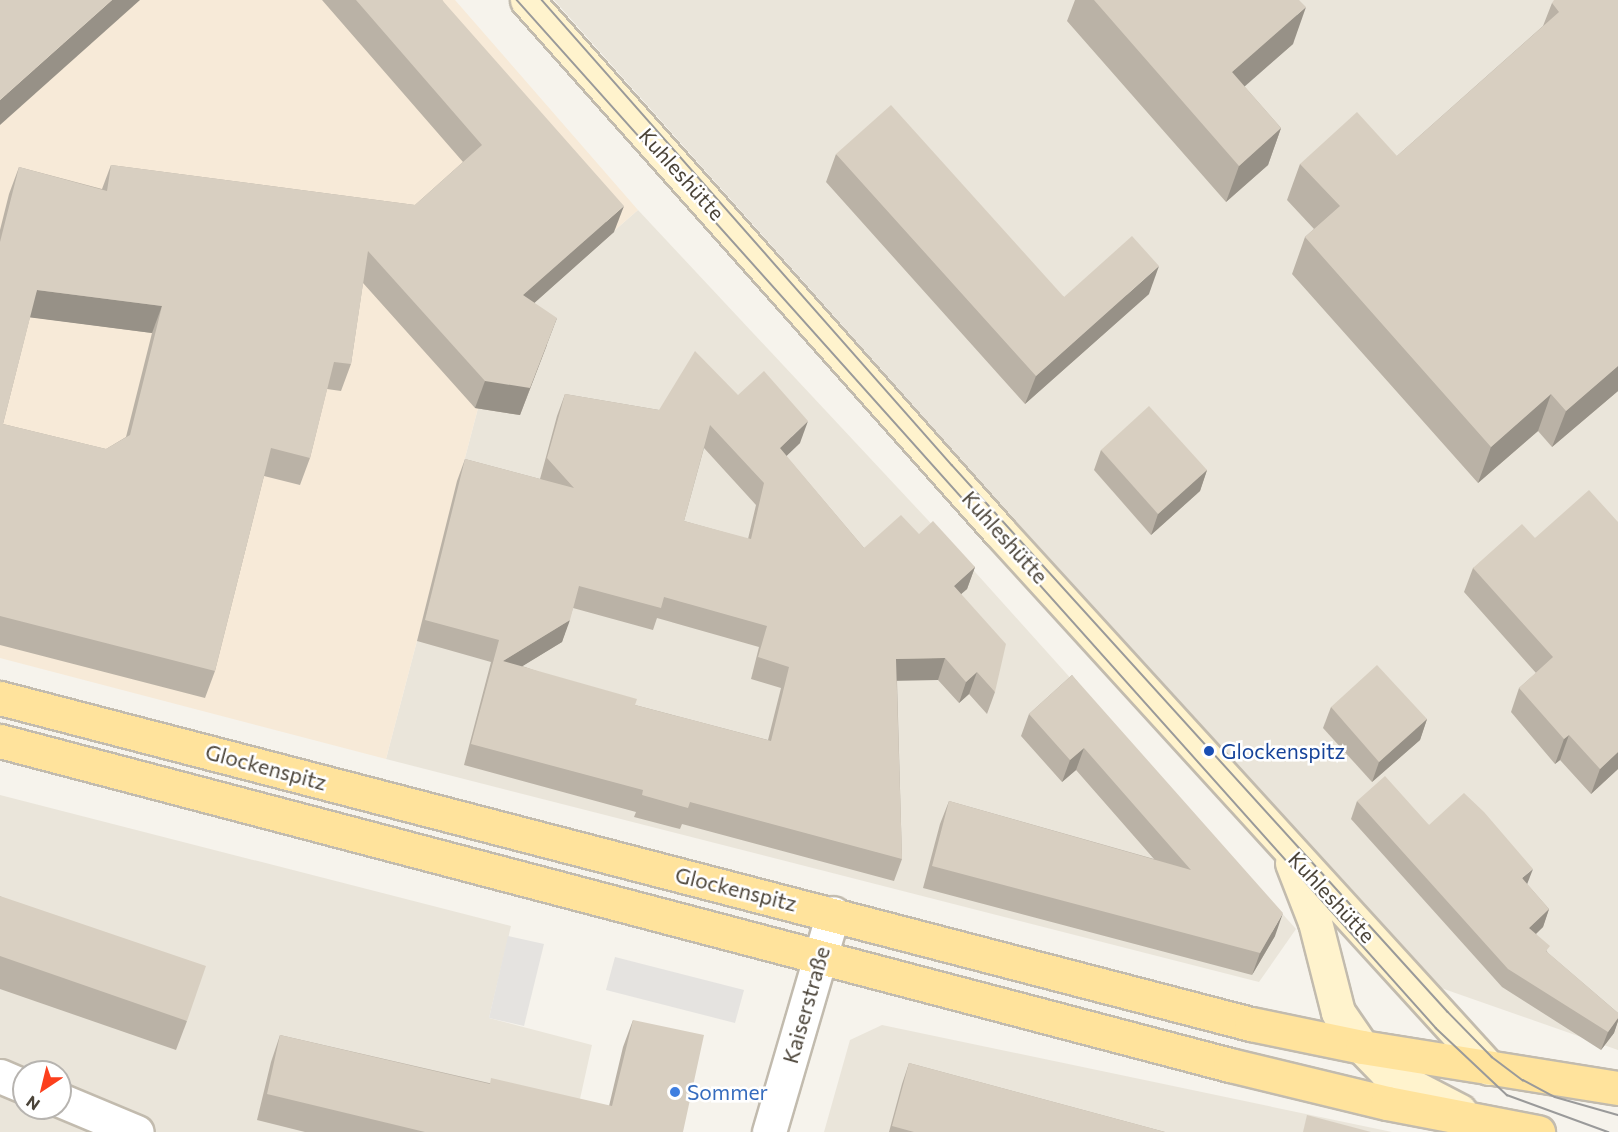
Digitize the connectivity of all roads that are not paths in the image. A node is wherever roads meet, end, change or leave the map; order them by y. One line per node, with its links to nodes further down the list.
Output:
1 (527, 0): 4 (street, Kuhleshütte)
2 (0, 698): 5 (main road, Glockenspitz)
3 (0, 741): 6 (main road, Glockenspitz)
4 (1286, 847): 7 (street); 8 (street, Kuhleshütte)
5 (833, 913): 6 (street, Kaiserstraße); 7 (main road, Glockenspitz)
6 (820, 957): 11 (main road, Glockenspitz); 13 (street, Kaiserstraße)
7 (1362, 1047): 8 (main road, Glockenspitz); 11 (street)
8 (1489, 1068): 9 (main road, Glockenspitz)
9 (1618, 1088)
10 (72, 1105): 12 (street)
11 (1482, 1121): 14 (main road, Glockenspitz)
12 (137, 1132)
13 (770, 1132)
14 (1538, 1132)

